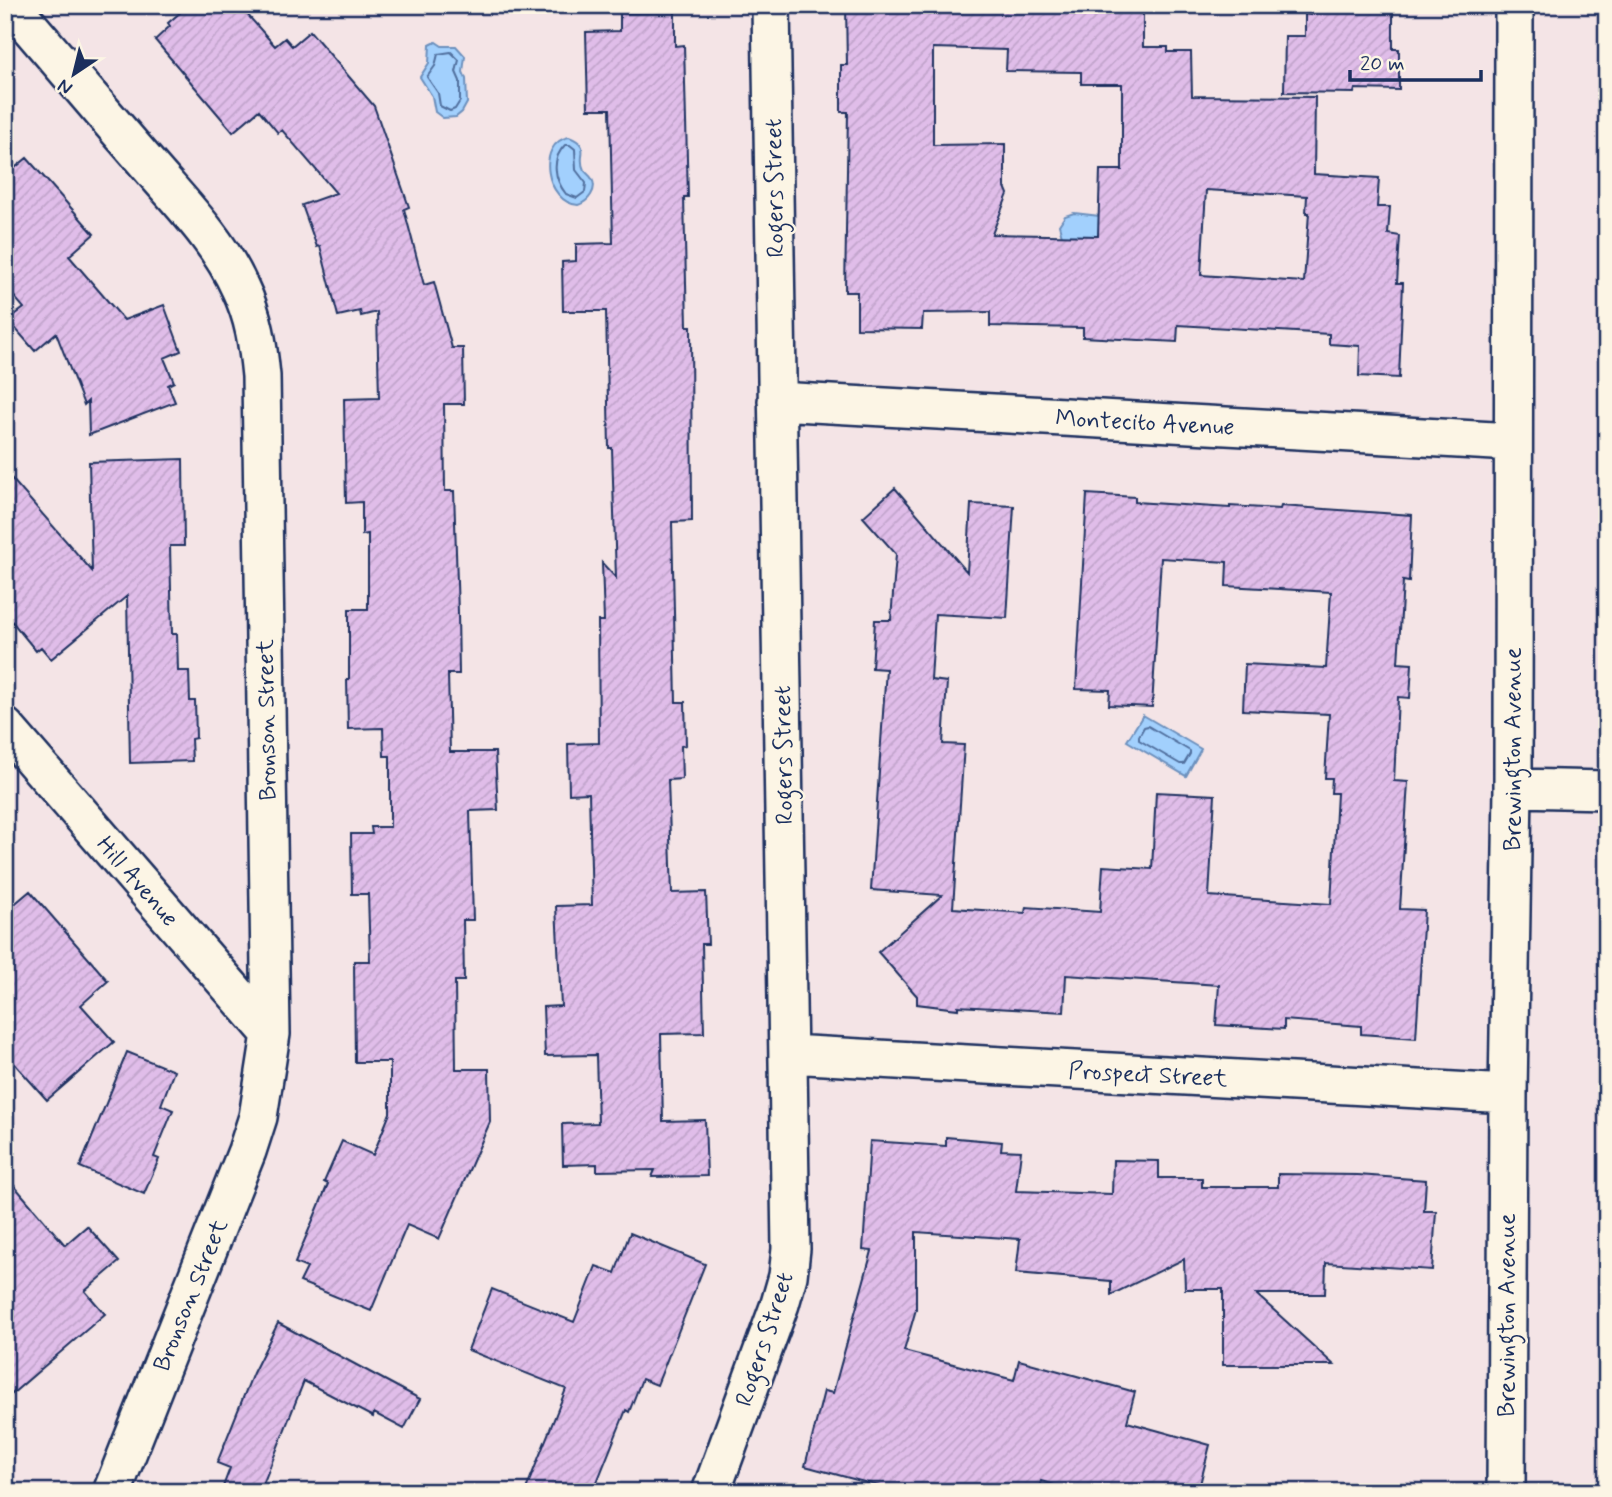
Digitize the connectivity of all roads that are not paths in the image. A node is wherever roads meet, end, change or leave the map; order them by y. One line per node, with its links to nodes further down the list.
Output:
1 (11, 5): 9 (street, Bronson Street)
2 (771, 5): 4 (street, Rogers Street)
3 (1514, 5): 5 (street, Brewington Avenue)
4 (777, 401): 5 (street, Montecito Avenue); 10 (street, Rogers Street)
5 (1512, 442): 7 (street, Brewington Avenue)
6 (5, 727): 9 (street, Hill Avenue)
7 (1513, 788): 8 (street); 11 (street, Brewington Avenue)
8 (1607, 790)
9 (271, 1034): 12 (street, Bronson Street)
10 (789, 1054): 11 (street, Prospect Street); 13 (street, Rogers Street)
11 (1508, 1094): 14 (street, Brewington Avenue)
12 (112, 1492)
13 (711, 1492)
14 (1506, 1492)

